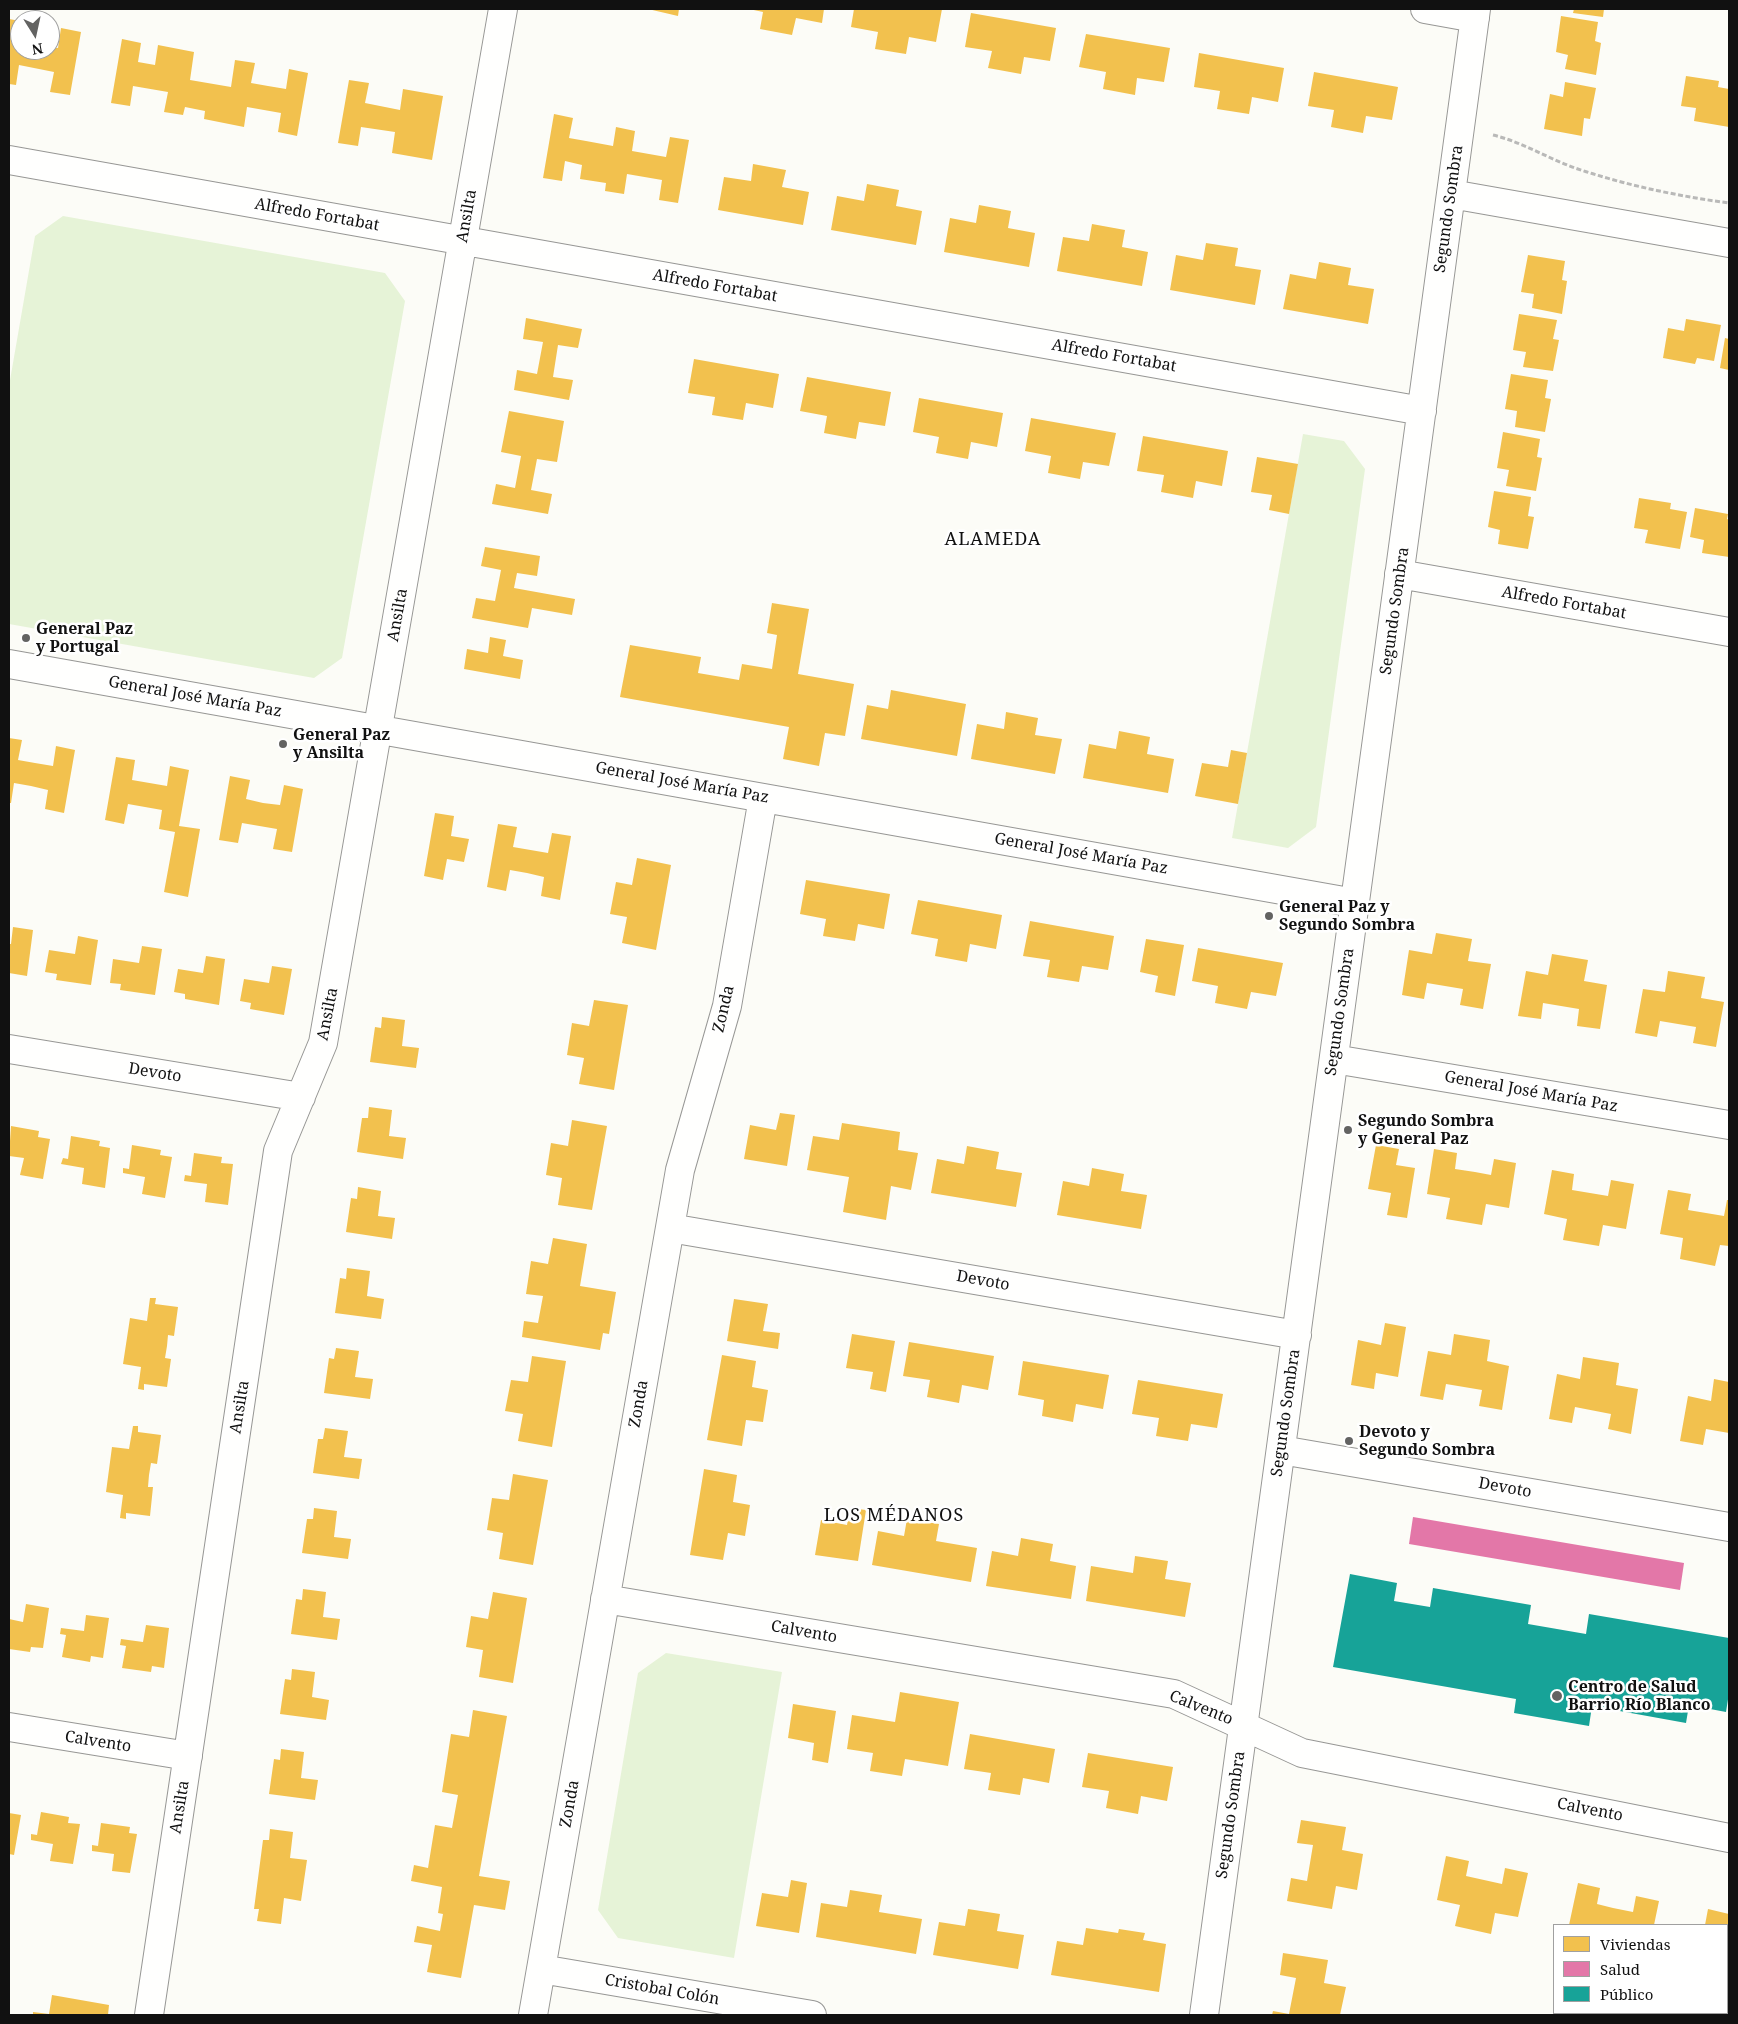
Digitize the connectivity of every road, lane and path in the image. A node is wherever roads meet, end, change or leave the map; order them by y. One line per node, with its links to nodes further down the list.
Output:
1 (504, 9): 8 (street, Ansilta)
2 (1425, 9): 3 (street)
3 (1476, 13): 4 (street, Segundo Sombra)
4 (1460, 130): 6 (street, Segundo Sombra); 7 (path)
5 (9, 160): 8 (street, Alfredo Fortabat)
6 (1451, 194): 9 (street); 10 (street, Segundo Sombra)
7 (1729, 203)
8 (463, 241): 10 (street, Alfredo Fortabat); 14 (street, Ansilta)
9 (1729, 243)
10 (1422, 411): 11 (street, Segundo Sombra)
11 (1400, 574): 12 (street, Alfredo Fortabat); 16 (street, Segundo Sombra)
12 (1729, 632)
13 (9, 664): 14 (street, General José María Paz)
14 (378, 730): 15 (street, General José María Paz); 19 (street, Ansilta)
15 (763, 798): 16 (street, General José María Paz); 21 (street, Zonda)
16 (1355, 903): 18 (street, Segundo Sombra)
17 (9, 1049): 19 (street, Devoto)
18 (1334, 1059): 20 (street, General José María Paz); 22 (street, Segundo Sombra)
19 (301, 1097): 28 (street, Ansilta)
20 (1729, 1126)
21 (670, 1228): 22 (street, Devoto); 25 (street, Zonda)
22 (1297, 1335): 23 (street, Segundo Sombra)
23 (1281, 1450): 24 (street, Devoto); 26 (street, Segundo Sombra)
24 (1729, 1527)
25 (605, 1599): 26 (street, Calvento); 30 (street, Zonda)
26 (1243, 1726): 29 (street, Calvento); 34 (street, Segundo Sombra)
27 (9, 1727): 28 (street, Calvento)
28 (188, 1756): 31 (street, Ansilta)
29 (1729, 1838)
30 (541, 1969): 32 (street, Zonda); 33 (street, Cristobal Colón)
31 (148, 2015)
32 (533, 2015)
33 (812, 2015)
34 (1204, 2015)

